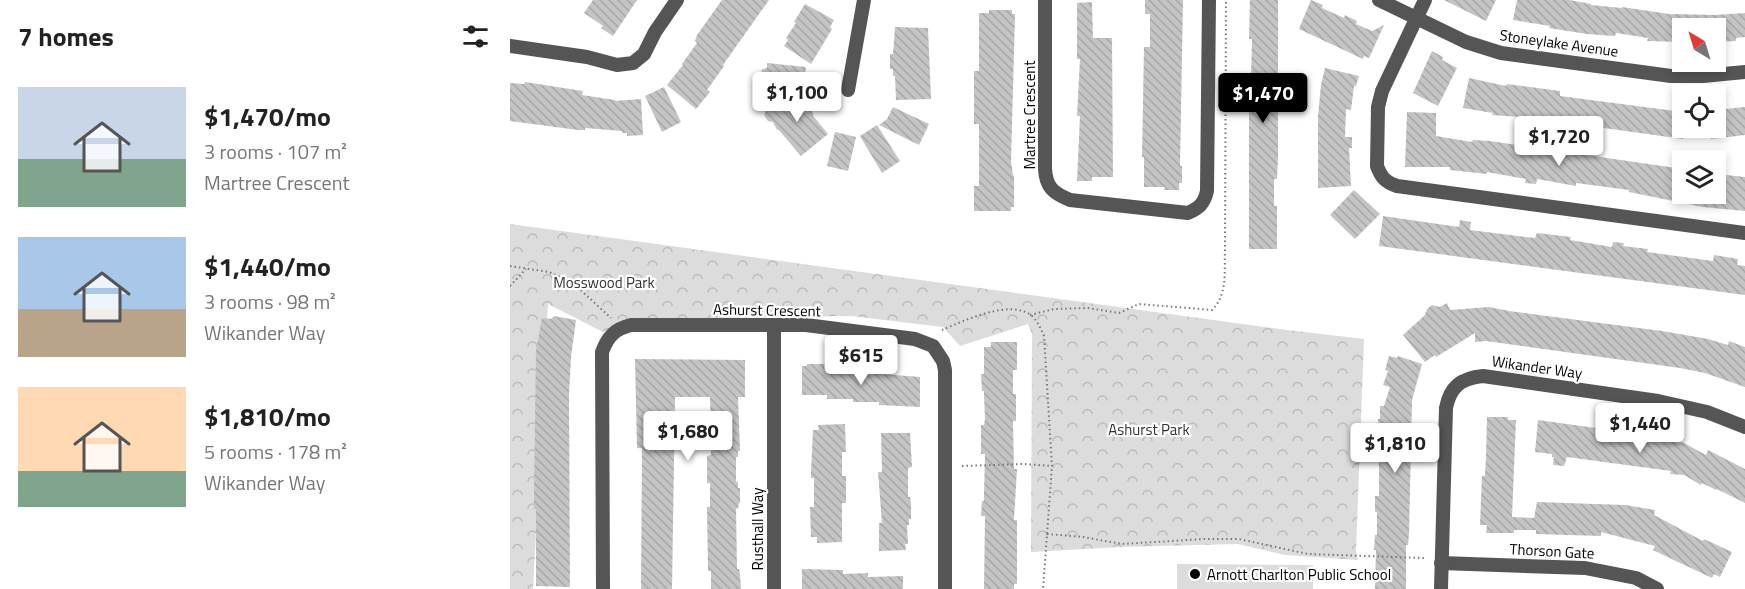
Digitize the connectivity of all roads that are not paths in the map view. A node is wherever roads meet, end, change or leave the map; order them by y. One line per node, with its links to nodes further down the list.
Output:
1 (677, 0): 8 (street)
2 (864, 0): 10 (street)
3 (1046, 0): 4 (street, Martree Crescent)
4 (1209, 0)
5 (1379, 0): 7 (street, Stoneylake Avenue)
6 (1425, 0): 7 (street)
7 (1416, 18): 9 (street, Stoneylake Avenue); 11 (street)
8 (510, 46)
9 (1745, 72)
10 (848, 90)
11 (1745, 233)
12 (774, 326): 15 (street, Ashurst Crescent); 16 (street, Rusthall Way); 17 (street, Ashurst Crescent)
13 (1745, 427): 14 (street, Wikander Way)
14 (1441, 563): 18 (street, Wikander Way); 19 (street, Thorson Gate)
15 (603, 589)
16 (774, 589)
17 (945, 589)
18 (1441, 589)
19 (1657, 589)

